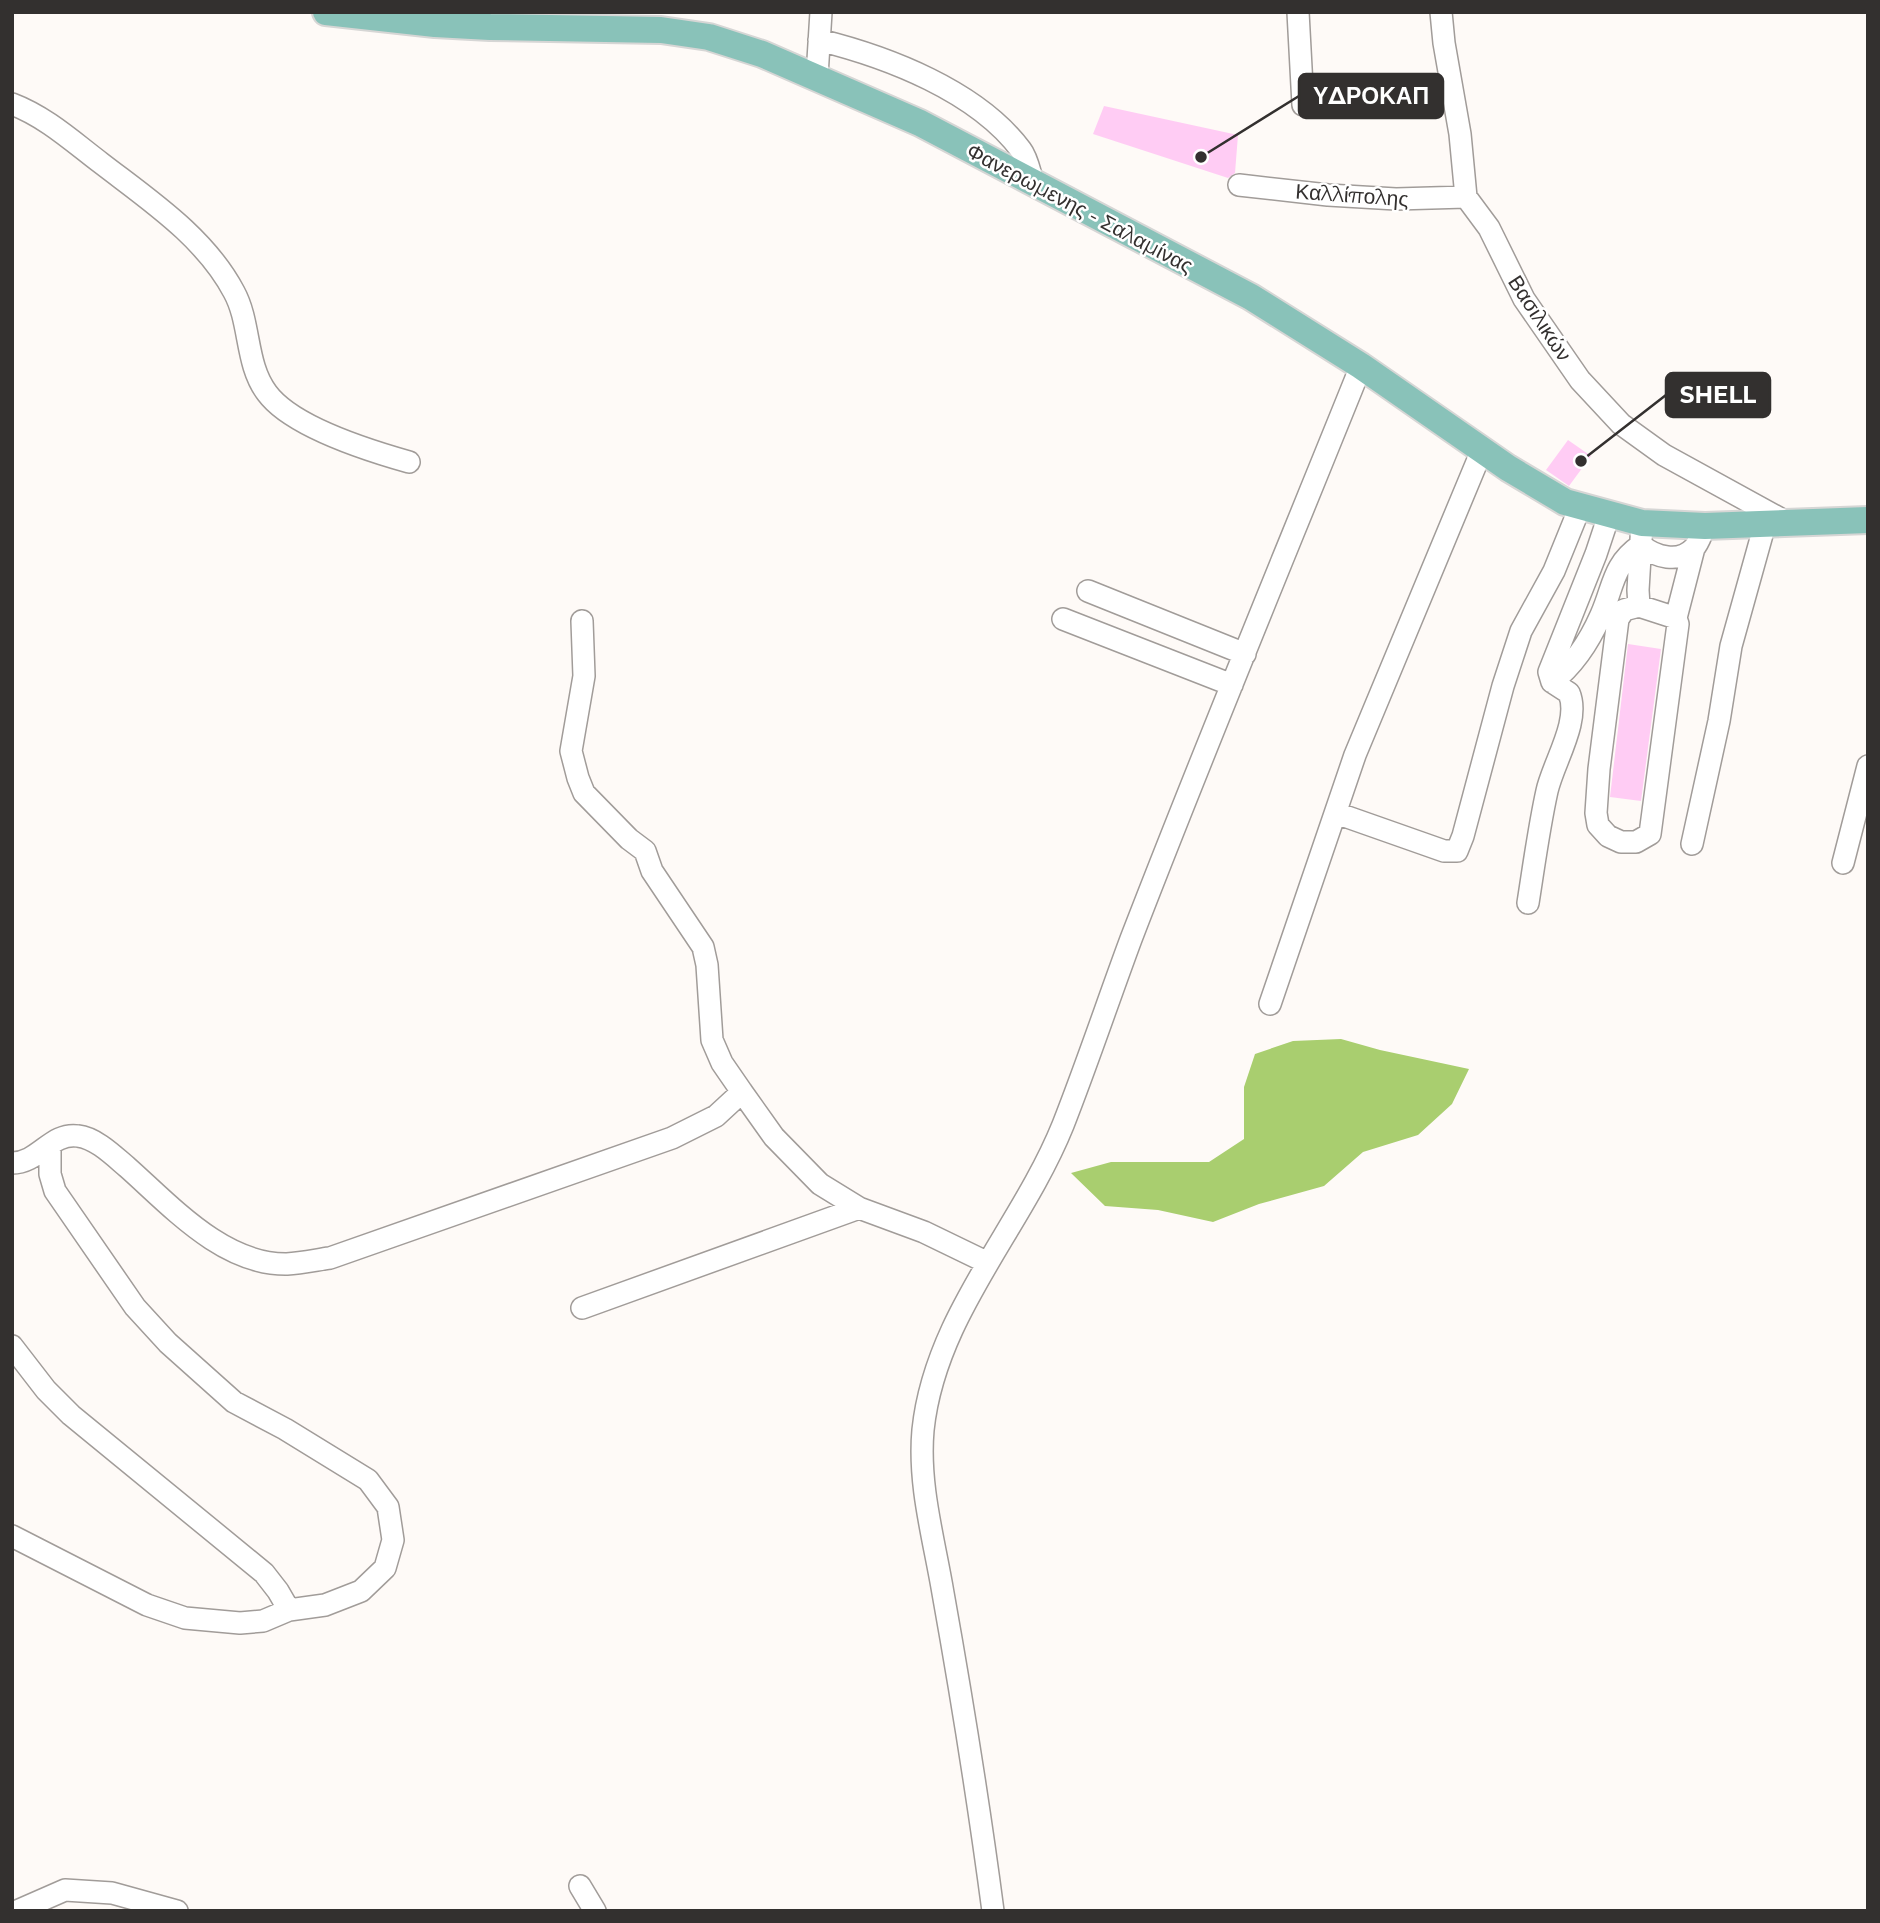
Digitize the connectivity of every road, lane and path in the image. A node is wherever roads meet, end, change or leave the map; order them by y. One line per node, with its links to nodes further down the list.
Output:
1 (326, 12): 6 (main road, Φανερωμενης - Σαλαμίνας)
2 (821, 12): 5 (street)
3 (1298, 12): 8 (street)
4 (1441, 12): 11 (street)
5 (819, 40): 6 (street); 9 (street)
6 (817, 76): 9 (main road, Φανερωμενης - Σαλαμίνας)
7 (12, 104): 14 (street)
8 (1303, 105)
9 (1034, 185): 12 (main road, Φανερωμενης - Σαλαμίνας)
10 (1239, 185): 11 (street, Καλλίπολης)
11 (1466, 197): 18 (street, Βασιλικών)
12 (1361, 366): 13 (main road, Φανερωμενης - Σαλαμίνας); 26 (street)
13 (1482, 450): 15 (main road, Φανερωμενης - Σαλαμίνας); 30 (street)
14 (410, 462)
15 (1580, 507): 16 (main road, Φανερωμενης - Σαλαμίνας); 30 (street)
16 (1609, 515): 19 (main road, Φανερωμενης - Σαλαμίνας); 27 (street)
17 (1868, 520): 18 (main road, Φανερωμενης - Σαλαμίνας)
18 (1777, 524): 20 (main road, Φανερωμενης - Σαλαμίνας); 31 (street)
19 (1642, 534): 20 (main road, Φανερωμενης - Σαλαμίνας); 22 (street); 27 (street)
20 (1699, 537): 23 (street)
21 (1088, 591): 26 (street)
22 (1639, 606): 23 (street); 23 (street)
23 (1676, 618)
24 (1063, 619): 28 (street)
25 (582, 621): 35 (street)
26 (1245, 654): 28 (street)
27 (1552, 682): 33 (street)
28 (1232, 685): 39 (street)
29 (1868, 766): 32 (street)
30 (1336, 813): 34 (street)
31 (1692, 844)
32 (1843, 863)
33 (1528, 903)
34 (1270, 1004)
35 (743, 1092): 36 (street); 38 (street)
36 (50, 1145): 37 (street); 43 (street)
37 (12, 1163)
38 (859, 1208): 39 (street); 40 (street)
39 (986, 1262): 48 (street)
40 (582, 1308)
41 (12, 1346): 43 (street)
42 (12, 1536): 43 (street)
43 (289, 1610)
44 (580, 1886): 47 (street)
45 (17, 1911): 46 (street)
46 (177, 1911)
47 (595, 1911)
48 (993, 1911)

